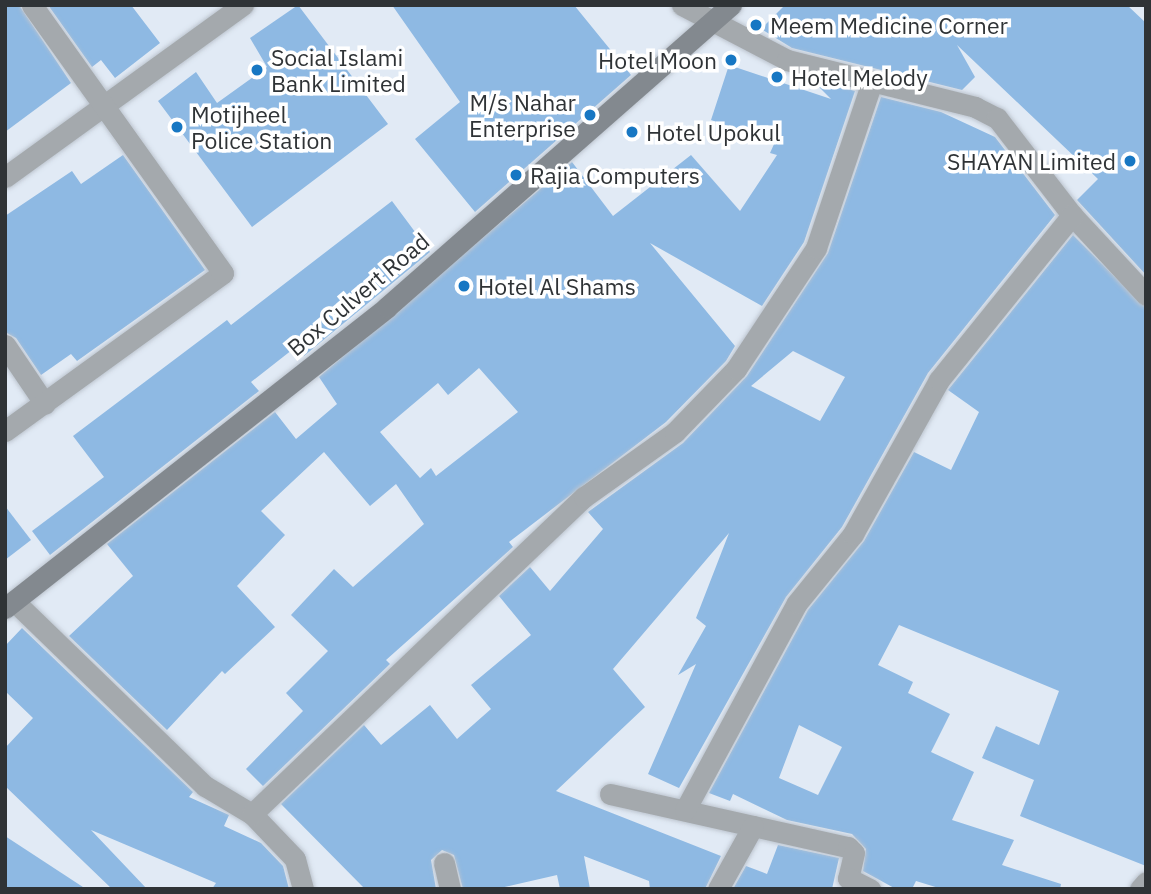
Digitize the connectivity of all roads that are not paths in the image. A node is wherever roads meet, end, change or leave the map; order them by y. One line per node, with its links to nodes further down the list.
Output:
1 (32, 5): 7 (street)
2 (243, 5): 7 (street)
3 (682, 5): 5 (street)
4 (731, 5): 5 (street, Box Culvert Road)
5 (710, 24): 6 (street); 14 (street, Box Culvert Road)
6 (872, 82): 9 (street); 17 (street)
7 (107, 108): 8 (street); 12 (street)
8 (5, 177)
9 (1072, 215): 10 (street); 16 (street)
10 (1146, 295)
11 (5, 345): 12 (street)
12 (45, 404): 13 (street)
13 (5, 430)
14 (10, 605): 17 (street)
15 (610, 794): 16 (street)
16 (685, 810): 18 (street)
17 (252, 814): 21 (street)
18 (753, 826): 23 (street); 24 (street)
19 (444, 863): 22 (street)
20 (1146, 882): 25 (street)
21 (303, 889)
22 (450, 889)
23 (718, 889)
24 (870, 889)
25 (1140, 889)

